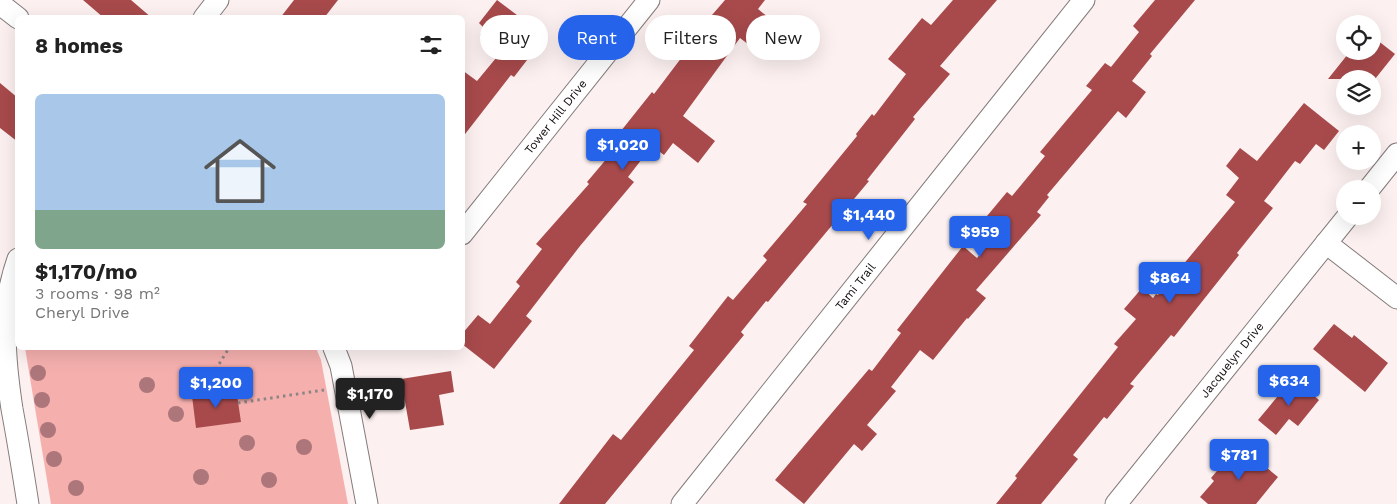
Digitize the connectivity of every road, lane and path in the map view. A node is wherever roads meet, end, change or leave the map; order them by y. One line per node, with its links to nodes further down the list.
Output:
1 (218, 0): 5 (street)
2 (650, 0): 10 (street, Tower Hill Drive)
3 (1084, 0): 21 (street, Tami Trail)
4 (0, 4): 6 (street)
5 (206, 15)
6 (15, 16)
7 (1397, 154): 8 (street)
8 (1376, 180)
9 (1341, 225): 11 (street, Jacquelyn Drive)
10 (465, 230)
11 (1326, 243): 13 (street); 22 (street, Jacquelyn Drive)
12 (15, 265): 19 (street)
13 (1397, 298)
14 (228, 350): 17 (path)
15 (335, 350): 16 (street)
16 (345, 386): 18 (path); 20 (street)
17 (210, 393)
18 (238, 403)
19 (28, 504)
20 (367, 504)
21 (682, 504)
22 (1116, 504)

